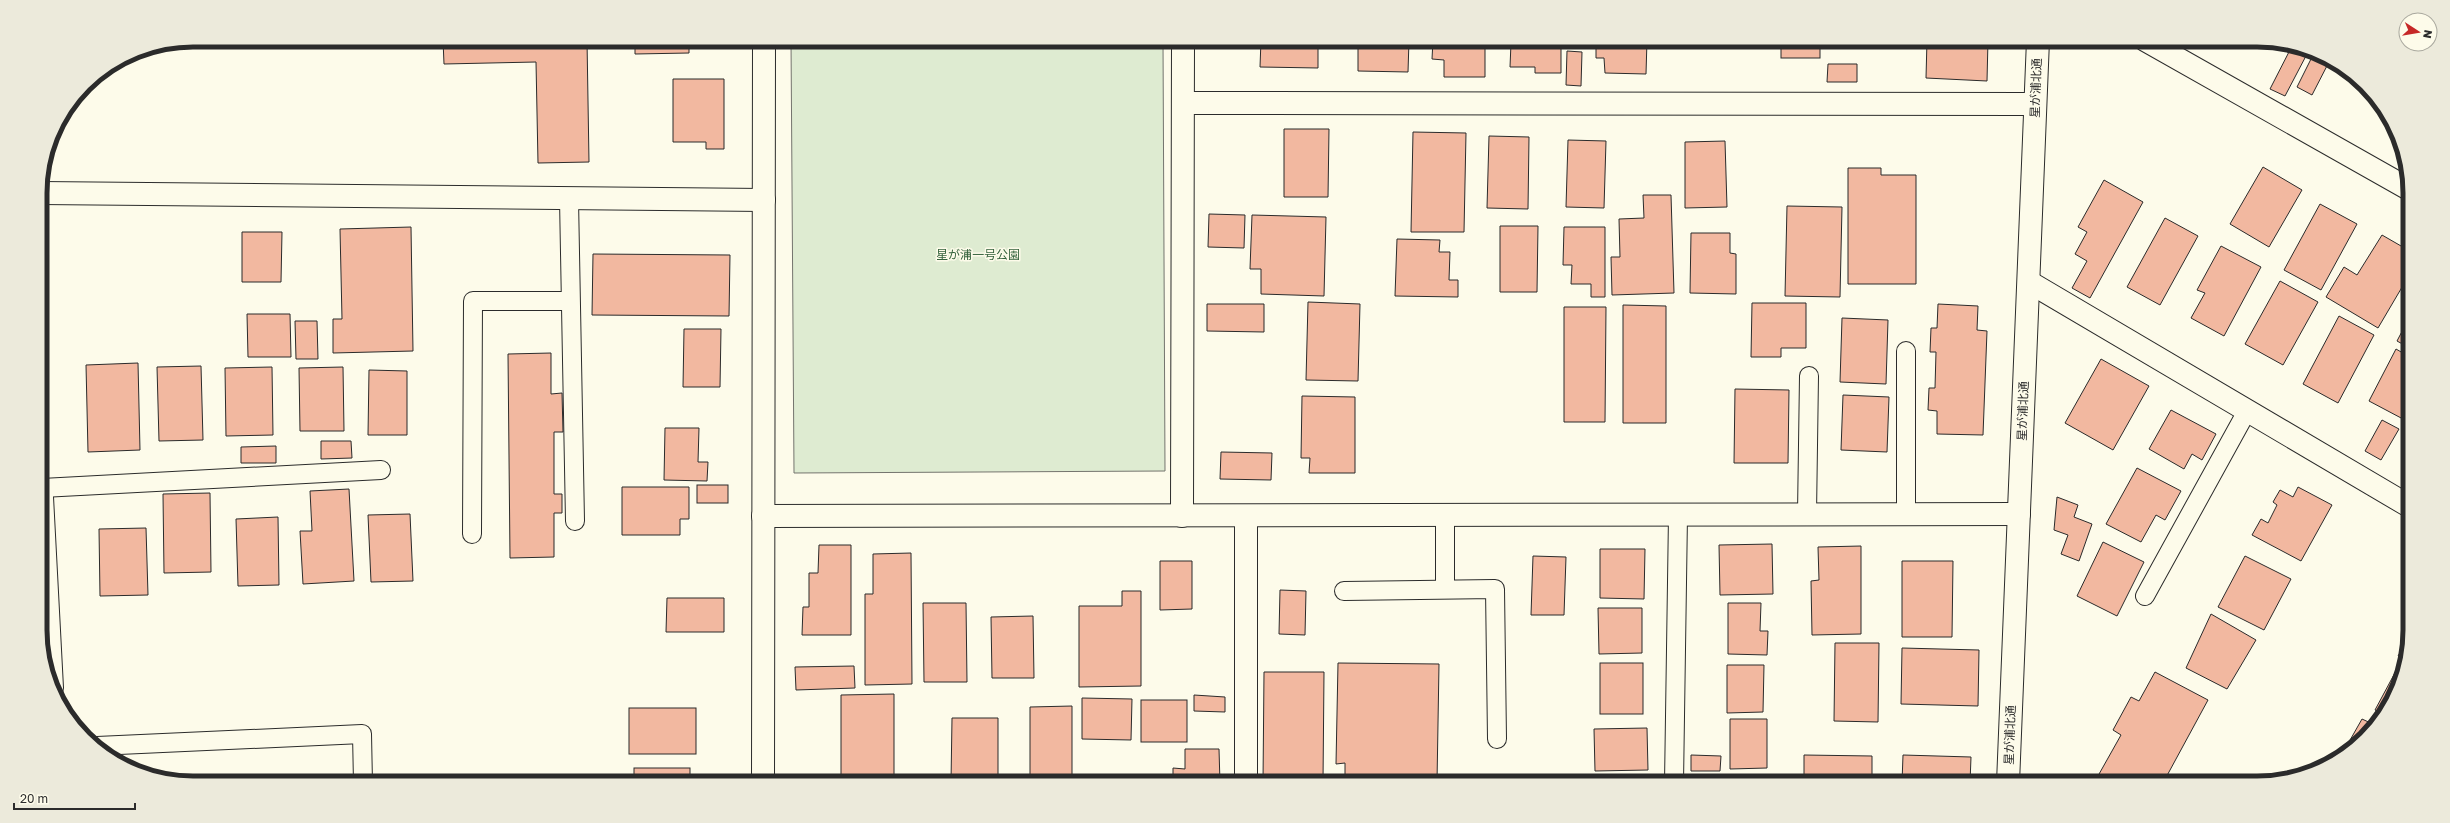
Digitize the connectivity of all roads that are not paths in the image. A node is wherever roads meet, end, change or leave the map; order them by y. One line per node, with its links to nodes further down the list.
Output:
1 (764, 47): 10 (street)
2 (1183, 47): 5 (street)
3 (2038, 47): 6 (street, 星が浦北通)
4 (2157, 47): 7 (street)
5 (1183, 103): 6 (street); 25 (street)
6 (2035, 104): 11 (street, 星が浦北通)
7 (2403, 186)
8 (47, 193): 9 (street)
9 (569, 199): 10 (street); 12 (lane)
10 (764, 200): 24 (street)
11 (2029, 282): 15 (street); 21 (street, 星が浦北通)
12 (570, 301): 27 (lane); 28 (lane)
13 (1906, 351): 20 (lane)
14 (1809, 376): 19 (lane)
15 (2247, 411): 18 (street); 32 (lane)
16 (381, 470): 17 (lane)
17 (47, 488)
18 (2403, 502)
19 (1807, 514): 20 (street); 23 (street)
20 (1906, 514): 21 (street)
21 (2019, 514): 40 (street, 星が浦北通)
22 (1445, 515): 23 (street); 26 (street); 29 (lane)
23 (1678, 515): 39 (lane)
24 (763, 516): 25 (street); 37 (street)
25 (1182, 516): 26 (street)
26 (1246, 516): 38 (street)
27 (575, 521)
28 (472, 534)
29 (1446, 589): 30 (lane); 34 (lane)
30 (1344, 591)
31 (47, 592): 33 (street)
32 (2145, 596)
33 (51, 662)
34 (1497, 739)
35 (104, 746): 36 (lane)
36 (363, 776)
37 (763, 776)
38 (1246, 776)
39 (1674, 776)
40 (2008, 776)

